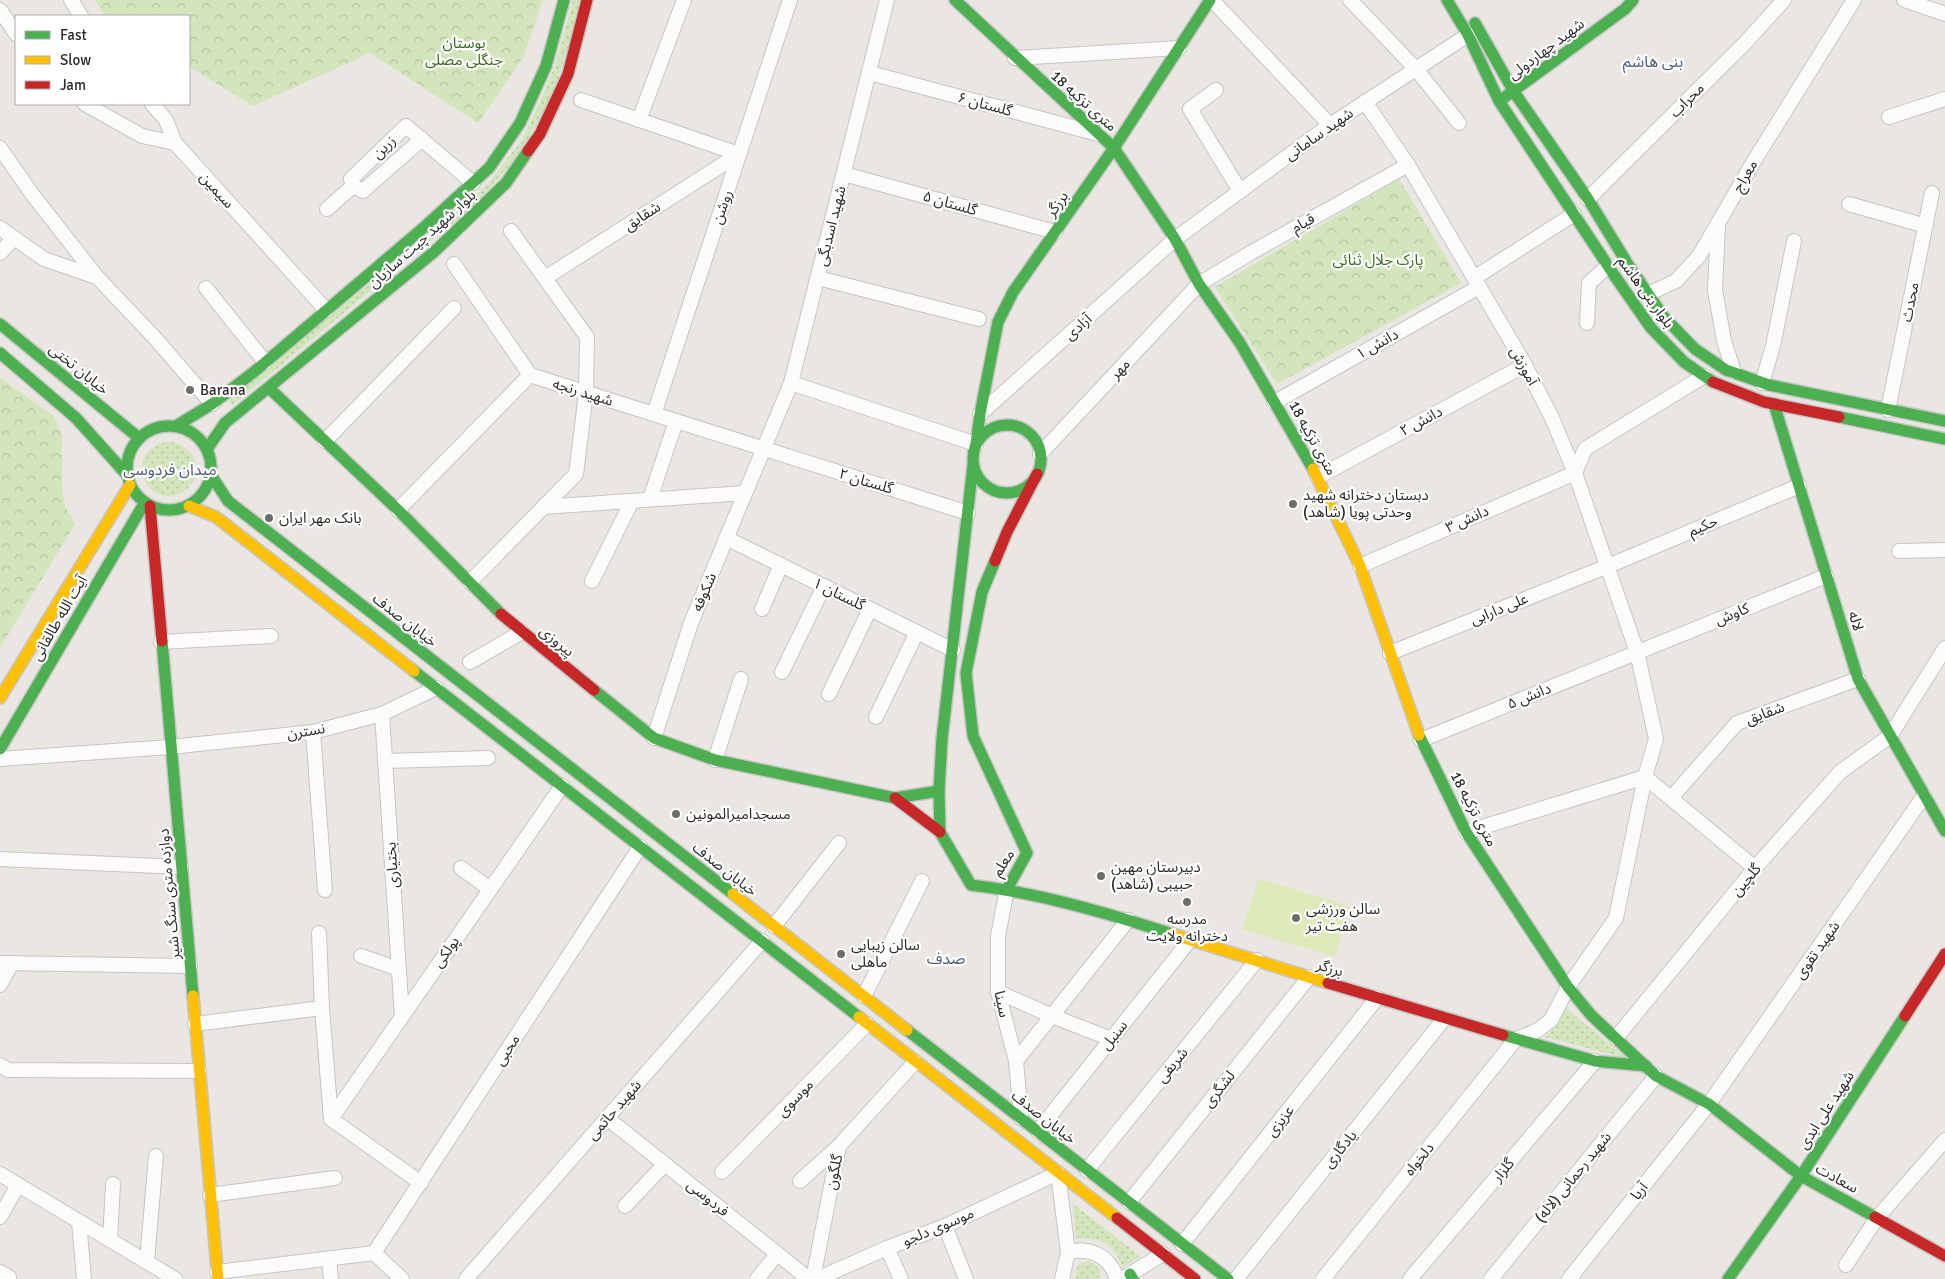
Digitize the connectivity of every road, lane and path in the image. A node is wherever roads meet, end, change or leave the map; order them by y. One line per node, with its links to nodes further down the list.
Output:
1 (71, 0): 17 (street)
2 (564, 0): 45 (street, بلوار شهید چیت سازیان)
3 (588, 0): 84 (street, بلوار شهید چیت سازیان)
4 (684, 0): 34 (street)
5 (790, 0): 42 (street, روشن)
6 (887, 0): 24 (street, شهید اسدبگی)
7 (955, 0): 22 (street, 18 متری تزکیه)
8 (1211, 0): 21 (street, برزگر); 36 (street)
9 (1350, 0): 23 (street)
10 (1447, 0): 20 (street, بلوار بنی هاشم)
11 (1784, 0): 49 (street, محراب)
12 (1854, 0): 53 (street, معراج)
13 (1904, 0): 16 (street)
14 (1626, 3): 26 (street, شهید چهاردولی)
15 (0, 10): 19 (street)
16 (1945, 14)
17 (80, 15)
18 (1472, 17): 26 (street, بلوار بنی هاشم)
19 (15, 32)
20 (1468, 34): 23 (street, شهید سامانی); 29 (street, بلوار بنی هاشم)
21 (1179, 48): 22 (street); 41 (street, برزگر)
22 (1015, 58): 37 (street, 18 متری تزکیه)
23 (1416, 69): 30 (street, شهید سامانی); 35 (street)
24 (870, 73): 37 (street, گلستان ۶); 44 (street, شهید اسدبگی)
25 (1216, 90): 47 (street)
26 (1514, 92): 29 (street, شهید چهاردولی); 49 (street, بلوار بنی هاشم)
27 (1945, 99): 33 (street)
28 (581, 100): 34 (street)
29 (1499, 101): 52 (street, بلوار بنی هاشم)
30 (1365, 102): 36 (street, شهید سامانی); 43 (street, آموزش)
31 (87, 105): 39 (street)
32 (153, 105): 39 (street, سیمین)
33 (1889, 117)
34 (639, 120): 42 (street)
35 (1459, 123)
36 (1330, 125): 47 (street, شهید سامانی)
37 (1099, 135): 41 (street, 18 متری تزکیه)
38 (422, 139): 45 (street, زرین); 46 (street); 46 (street, زرین)
39 (176, 143): 72 (street, سیمین)
40 (0, 148): 64 (street)
41 (1114, 148): 57 (street, برزگر); 59 (street, 18 متری تزکیه)
42 (739, 154): 65 (street, شقایق); 90 (street, روشن)
43 (1408, 165): 67 (street, آموزش); 68 (street, قیام)
44 (844, 174): 57 (street, گلستان ۵); 66 (street, شهید اسدبگی)
45 (473, 183): 72 (street, بلوار شهید چیت سازیان)
46 (354, 186): 51 (street, زرین)
47 (1240, 191): 59 (street, شهید سامانی)
48 (1932, 193): 54 (street, محدث)
49 (1588, 199): 70 (street, بلوار بنی هاشم)
50 (1849, 204): 54 (street)
51 (327, 209)
52 (1574, 214): 63 (street, بلوار بنی هاشم); 67 (street, دانش ۱)
53 (1718, 223): 70 (street); 79 (street, معراج)
54 (1926, 226): 89 (street, محدث)
55 (0, 228): 58 (street)
56 (511, 231): 65 (street)
57 (1055, 232): 91 (street, برزگر)
58 (14, 238): 61 (street); 64 (street)
59 (1175, 240): 68 (street, 18 متری تزکیه); 91 (street, آزادی)
60 (1794, 241): 83 (street)
61 (0, 253)
62 (454, 264): 80 (street)
63 (1608, 266): 74 (street); 81 (street, بلوار بنی هاشم)
64 (97, 277): 87 (street)
65 (545, 278): 85 (street)
66 (818, 278): 73 (street); 82 (street, شهید اسدبگی)
67 (1477, 282): 78 (street, آموزش); 86 (street, دانش ۱)
68 (1199, 284): 86 (street, 18 متری تزکیه); 101 (street, مهر)
69 (206, 288): 77 (street)
70 (1648, 294): 79 (street, بلوار بنی هاشم)
71 (454, 308): 97 (street)
72 (326, 310): 77 (street, بلوار شهید چیت سازیان)
73 (979, 319)
74 (1587, 323)
75 (0, 324): 95 (street, خیابان تختی)
76 (0, 353): 107 (street)
77 (265, 362): 87 (street, بلوار شهید چیت سازیان)
78 (1525, 366): 103 (street, آموزش); 106 (street, دانش ۲)
79 (1734, 372): 83 (street, بلوار بنی هاشم)
80 (530, 375): 85 (street, شهید رنجه); 115 (street)
81 (1704, 376): 88 (street, بلوار بنی هاشم); 103 (street)
82 (791, 383): 98 (street); 100 (street, شهید اسدبگی)
83 (1762, 383): 89 (street, بلوار بنی هاشم)
84 (269, 388): 97 (street, پیروزی); 99 (street, بلوار شهید چیت سازیان)
85 (586, 393): 90 (street, شهید رنجه); 114 (street)
86 (1276, 402): 106 (street, 18 متری تزکیه)
87 (212, 404): 94 (street, بلوار شهید چیت سازیان)
88 (1774, 404): 96 (street, بلوار بنی هاشم); 108 (street, لاله)
89 (1888, 410): 93 (street, بلوار بنی هاشم)
90 (654, 414): 92 (street, شهید رنجه)
91 (980, 414): 98 (street, برزگر)
92 (676, 421): 100 (street, شهید رنجه); 110 (street)
93 (1945, 421)
94 (176, 426): 95 (street); 99 (street)
95 (139, 438): 107 (street)
96 (1945, 439)
97 (325, 440): 115 (street, پیروزی)
98 (976, 444): 101 (street); 102 (street)
99 (207, 449): 105 (street)
100 (763, 449): 109 (street, شکوفه); 116 (street, گلستان ۲)
101 (1040, 454): 104 (street)
102 (973, 465): 104 (street); 116 (street, معلم)
103 (1575, 473): 121 (street, دانش ۳); 122 (street, آموزش)
104 (1037, 474): 173 (street, معلم)
105 (211, 475): 113 (street); 176 (street, خیابان صدف)
106 (1318, 478): 121 (street, 18 متری تزکیه)
107 (129, 480): 112 (street); 143 (street, آیت الله طالقانی)
108 (1799, 486): 122 (street, حکیم); 123 (street, لاله)
109 (745, 493): 110 (street); 117 (street, شکوفه)
110 (650, 499): 111 (street)
111 (632, 501): 114 (street); 124 (street)
112 (147, 504): 113 (street); 132 (street, دوازده متری سنگ شیر); 151 (street, آیت الله طالقانی)
113 (189, 506): 141 (street)
114 (543, 507): 125 (street)
115 (398, 510): 125 (street, پیروزی)
116 (968, 513): 134 (street, معلم)
117 (726, 538): 120 (street, گلستان ۱); 148 (street, شکوفه)
118 (1945, 550): 119 (street)
119 (1899, 551)
120 (781, 565): 126 (street, گلستان ۱); 127 (street)
121 (1360, 566): 136 (street, 18 متری تزکیه)
122 (1608, 566): 135 (street, آموزش); 136 (street, علی دارابی)
123 (1826, 576): 135 (street, کاوش); 140 (street, لاله)
124 (592, 581)
125 (470, 582): 129 (street, پیروزی)
126 (824, 586): 128 (street, گلستان ۱); 138 (street)
127 (762, 609)
128 (870, 609): 130 (street, گلستان ۱); 142 (street)
129 (522, 632): 137 (street); 148 (street, پیروزی)
130 (918, 632): 134 (street, گلستان ۱); 145 (street)
131 (271, 636): 132 (street)
132 (161, 642): 150 (street, دوازده متری سنگ شیر)
133 (1945, 648): 147 (street)
134 (953, 650): 158 (street, معلم)
135 (1637, 652): 149 (street, دانش ۵); 156 (street, آموزش)
136 (1390, 653): 149 (street, 18 متری تزکیه)
137 (470, 662)
138 (782, 672)
139 (741, 678): 154 (street)
140 (1858, 679): 147 (street, لاله); 161 (street, شقایق)
141 (436, 688): 144 (street, نسترن); 157 (street)
142 (829, 694)
143 (0, 698)
144 (382, 714): 146 (street, نسترن); 155 (street, بختیاری)
145 (876, 717)
146 (313, 732): 150 (street, نسترن); 174 (street)
147 (1890, 736): 159 (street, لاله); 170 (street, گلچین)
148 (654, 738): 154 (street, پیروزی)
149 (1421, 740): 163 (street, 18 متری تزکیه)
150 (170, 747): 153 (street, نسترن); 168 (street, دوازده متری سنگ شیر)
151 (0, 749)
152 (488, 758): 155 (street)
153 (0, 759)
154 (715, 760): 160 (street, پیروزی)
155 (385, 761): 185 (street, بختیاری)
156 (1645, 777): 161 (street); 163 (street); 188 (street, آموزش)
157 (562, 786): 166 (street); 172 (street, پولکی)
158 (939, 790): 160 (street); 162 (street, معلم)
159 (1924, 796): 164 (street, لاله); 207 (street, شهید تقوی)
160 (895, 798): 162 (street)
161 (1671, 798): 170 (street)
162 (940, 832): 173 (street, معلم)
163 (1466, 832): 188 (street, 18 متری تزکیه)
164 (1945, 832)
165 (839, 843): 176 (street)
166 (640, 847): 179 (street); 223 (street, محبی)
167 (0, 859): 168 (street)
168 (182, 867): 184 (street, دوازده متری سنگ شیر)
169 (461, 868): 172 (street)
170 (1755, 868): 198 (street, گلچین)
171 (922, 881): 190 (street)
172 (490, 889): 193 (street, پولکی)
173 (1007, 889): 175 (street, برزگر); 189 (street, سینا)
174 (325, 890)
175 (1128, 920): 178 (street, برزگر); 194 (street)
176 (774, 926): 190 (street, خیابان صدف)
177 (319, 933): 192 (street)
178 (1190, 940): 182 (street, برزگر); 199 (street, سنبل)
179 (762, 941): 197 (street); 208 (street, شهید حاتمی)
180 (1945, 954): 220 (street, شهید علی ابدی)
181 (361, 956): 185 (street)
182 (1257, 960): 186 (street, برزگر); 216 (street, شریفی)
183 (6, 963): 184 (street); 187 (street)
184 (190, 966): 196 (street, دوازده متری سنگ شیر)
185 (399, 969): 193 (street, بختیاری)
186 (1308, 977): 191 (street, برزگر); 227 (street, لشگری)
187 (0, 985)
188 (1568, 987): 198 (street, 18 متری تزکیه); 200 (street, آموزش)
189 (998, 992): 194 (street); 201 (street, سینا)
190 (864, 996): 209 (street, خیابان صدف)
191 (1377, 998): 195 (street, برزگر); 234 (street, عزیزی)
192 (322, 1008): 196 (street); 210 (street)
193 (402, 1016): 210 (street, پولکی)
194 (1052, 1016): 199 (street); 201 (street)
195 (1444, 1019): 200 (street, برزگر); 260 (street, یادگاری)
196 (195, 1024): 205 (street, دوازده متری سنگ شیر)
197 (867, 1024): 203 (street); 217 (street, موسوی)
198 (1616, 1038): 206 (street, 18 متری تزکیه)
199 (1111, 1039): 211 (street, سنبل)
200 (1515, 1040): 202 (street, برزگر); 261 (street, دلخواه)
201 (1016, 1061): 209 (street, سینا)
202 (1595, 1061): 206 (street, برزگر); 262 (street, گلزار)
203 (915, 1062): 213 (street, گلگون); 218 (street)
204 (0, 1065): 205 (street)
205 (199, 1070): 226 (street, دوازده متری سنگ شیر)
206 (1651, 1071): 207 (street, سعادت); 263 (street, شهید رحمانی (لاله))
207 (1709, 1104): 220 (street, سعادت); 264 (street, آریا)
208 (607, 1118): 215 (street, فردوسی); 250 (street, شهید حاتمی)
209 (1021, 1118): 211 (street, خیابان صدف)
210 (331, 1119): 223 (street)
211 (1038, 1131): 216 (street, خیابان صدف)
212 (1945, 1140): 230 (street)
213 (839, 1146): 222 (street); 252 (street, گلگون)
214 (156, 1156): 242 (street)
215 (665, 1164): 228 (street); 238 (street, فردوسی)
216 (1088, 1170): 227 (street, خیابان صدف)
217 (722, 1172)
218 (1058, 1173): 232 (street, موسوی دلجو); 236 (street); 239 (street)
219 (0, 1174): 225 (street)
220 (1801, 1176): 230 (street, سعادت); 265 (street, شهید علی ابدی)
221 (335, 1178): 226 (street)
222 (800, 1181)
223 (421, 1182): 237 (street, محبی)
224 (112, 1184): 233 (street)
225 (18, 1186): 229 (street); 231 (street)
226 (210, 1195): 244 (street, دوازده متری سنگ شیر)
227 (1129, 1202): 234 (street, خیابان صدف)
228 (625, 1206)
229 (0, 1217)
230 (1877, 1218): 240 (street, سعادت); 243 (street)
231 (79, 1222): 233 (street); 246 (street)
232 (945, 1226): 235 (street, موسوی دلجو); 255 (street)
233 (110, 1240): 242 (street)
234 (1182, 1244): 259 (street, خیابان صدف)
235 (887, 1248): 253 (street, موسوی دلجو); 254 (street)
236 (1068, 1252): 256 (street); 257 (street)
237 (374, 1253): 241 (street); 249 (street)
238 (777, 1254): 251 (street); 252 (street, فردوسی)
239 (1163, 1254): 245 (street); 258 (street)
240 (1945, 1256)
241 (329, 1259): 244 (street); 248 (street)
242 (147, 1262): 247 (street)
243 (1846, 1265)
244 (217, 1275)
245 (1128, 1277)
246 (84, 1279)
247 (175, 1279)
248 (331, 1279)
249 (402, 1279)
250 (466, 1279)
251 (757, 1279)
252 (811, 1279)
253 (818, 1279)
254 (901, 1279)
255 (966, 1279)
256 (1062, 1279)
257 (1117, 1279)
258 (1195, 1279)
259 (1228, 1279)
260 (1236, 1279)
261 (1322, 1279)
262 (1410, 1279)
263 (1491, 1279)
264 (1569, 1279)
265 (1728, 1279)

